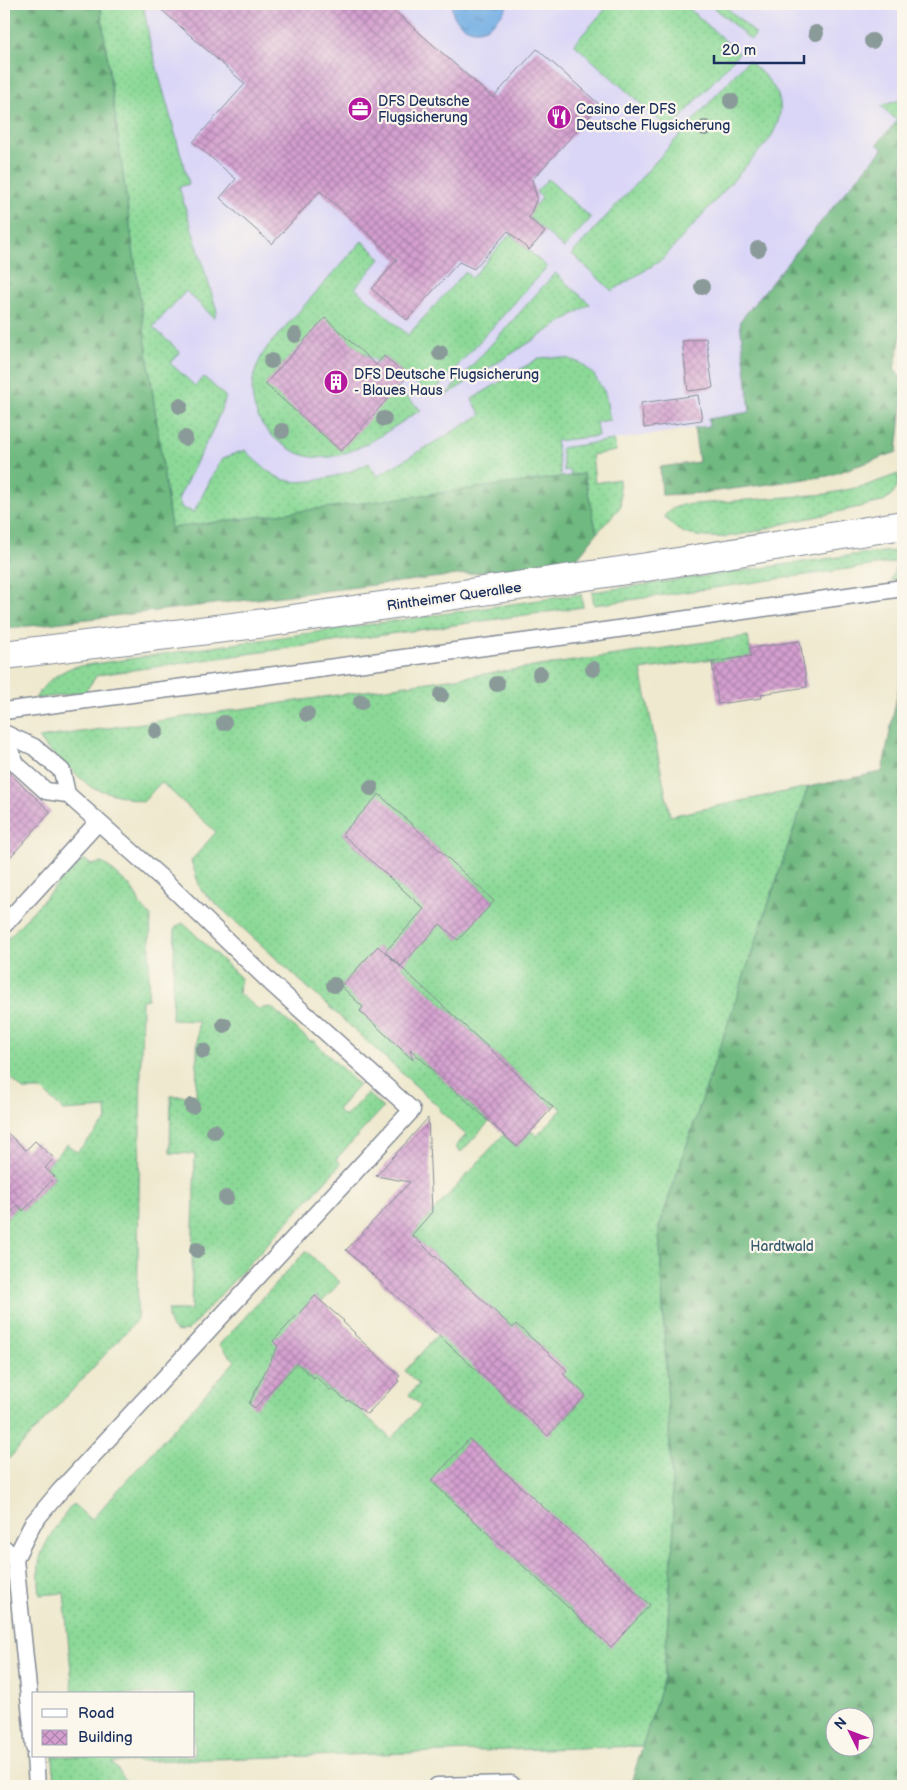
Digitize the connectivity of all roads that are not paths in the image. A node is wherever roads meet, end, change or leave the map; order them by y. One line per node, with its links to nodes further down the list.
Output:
1 (903, 525): 3 (street, Rintheimer Querallee)
2 (903, 588): 4 (lane)
3 (4, 654)
4 (4, 711)
5 (4, 733): 7 (lane)
6 (4, 737): 7 (lane)
7 (67, 794): 8 (lane)
8 (98, 822): 9 (lane); 10 (lane)
9 (4, 925)
10 (9, 1554): 11 (lane)
11 (32, 1732)
12 (35, 1758): 14 (lane)
13 (511, 1784): 15 (lane)
14 (38, 1786)
15 (437, 1786)

